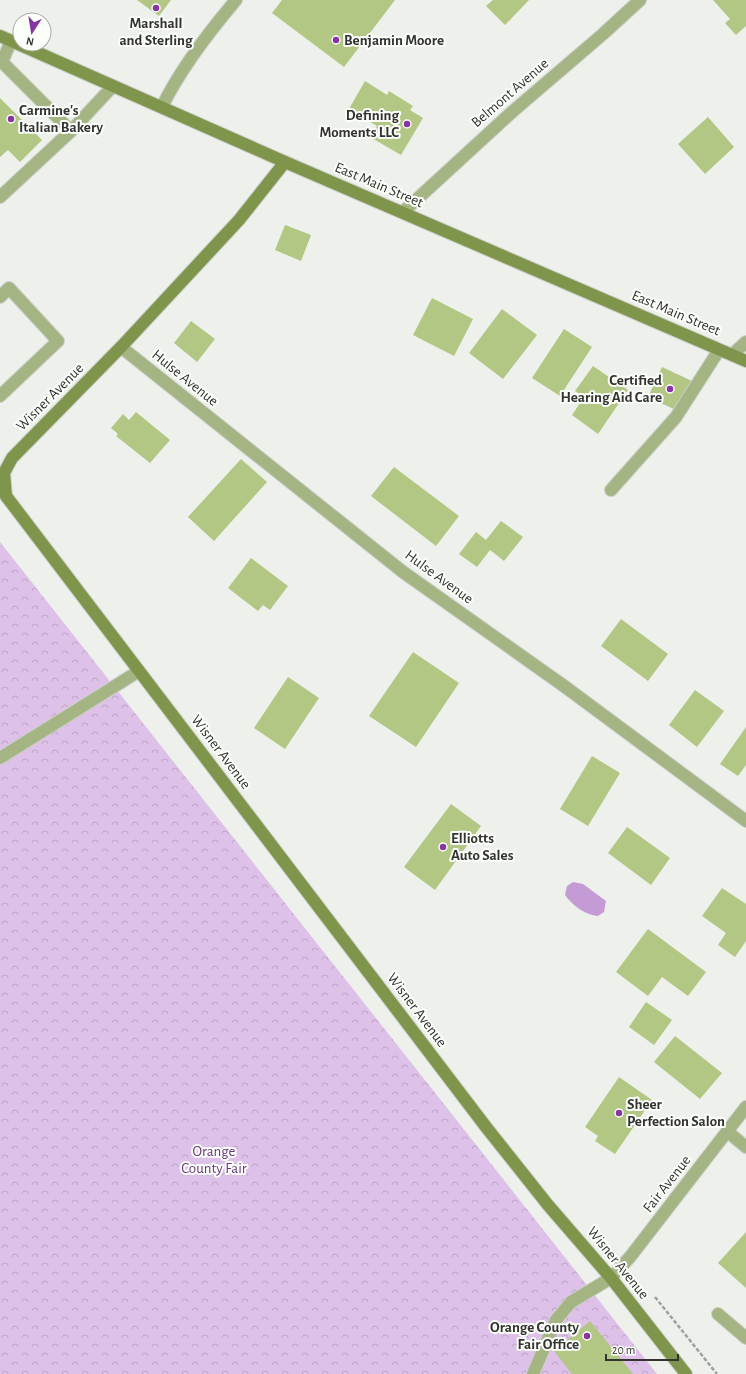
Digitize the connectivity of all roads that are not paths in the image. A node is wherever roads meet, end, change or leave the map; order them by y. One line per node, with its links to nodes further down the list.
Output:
1 (236, 0): 7 (street)
2 (640, 0): 11 (street, Belmont Avenue)
3 (0, 36): 4 (street, East Main Street)
4 (11, 41): 5 (street); 6 (street, East Main Street)
5 (1, 62): 8 (street)
6 (113, 86): 7 (street, East Main Street); 8 (street)
7 (162, 107): 9 (street, East Main Street)
8 (72, 131): 10 (street)
9 (285, 162): 11 (street, East Main Street); 14 (street, Wisner Avenue)
10 (0, 197)
11 (403, 212): 15 (street, East Main Street)
12 (0, 297): 18 (street)
13 (746, 342): 16 (street)
14 (121, 347): 19 (street, Wisner Avenue); 23 (street, Hulse Avenue)
15 (720, 350): 16 (street, East Main Street); 20 (street)
16 (732, 355): 17 (street, East Main Street)
17 (746, 361)
18 (0, 396)
19 (2, 474): 21 (street, Wisner Avenue)
20 (611, 490)
21 (139, 671): 22 (street); 27 (street, Wisner Avenue)
22 (0, 758)
23 (746, 821)
24 (746, 1107): 25 (street, Fair Avenue)
25 (728, 1132): 26 (street); 27 (street, Fair Avenue)
26 (746, 1147)
27 (611, 1278): 30 (street, Fair Avenue); 31 (street, Wisner Avenue)
28 (718, 1314): 29 (street)
29 (746, 1338)
30 (533, 1374)
31 (686, 1374)

